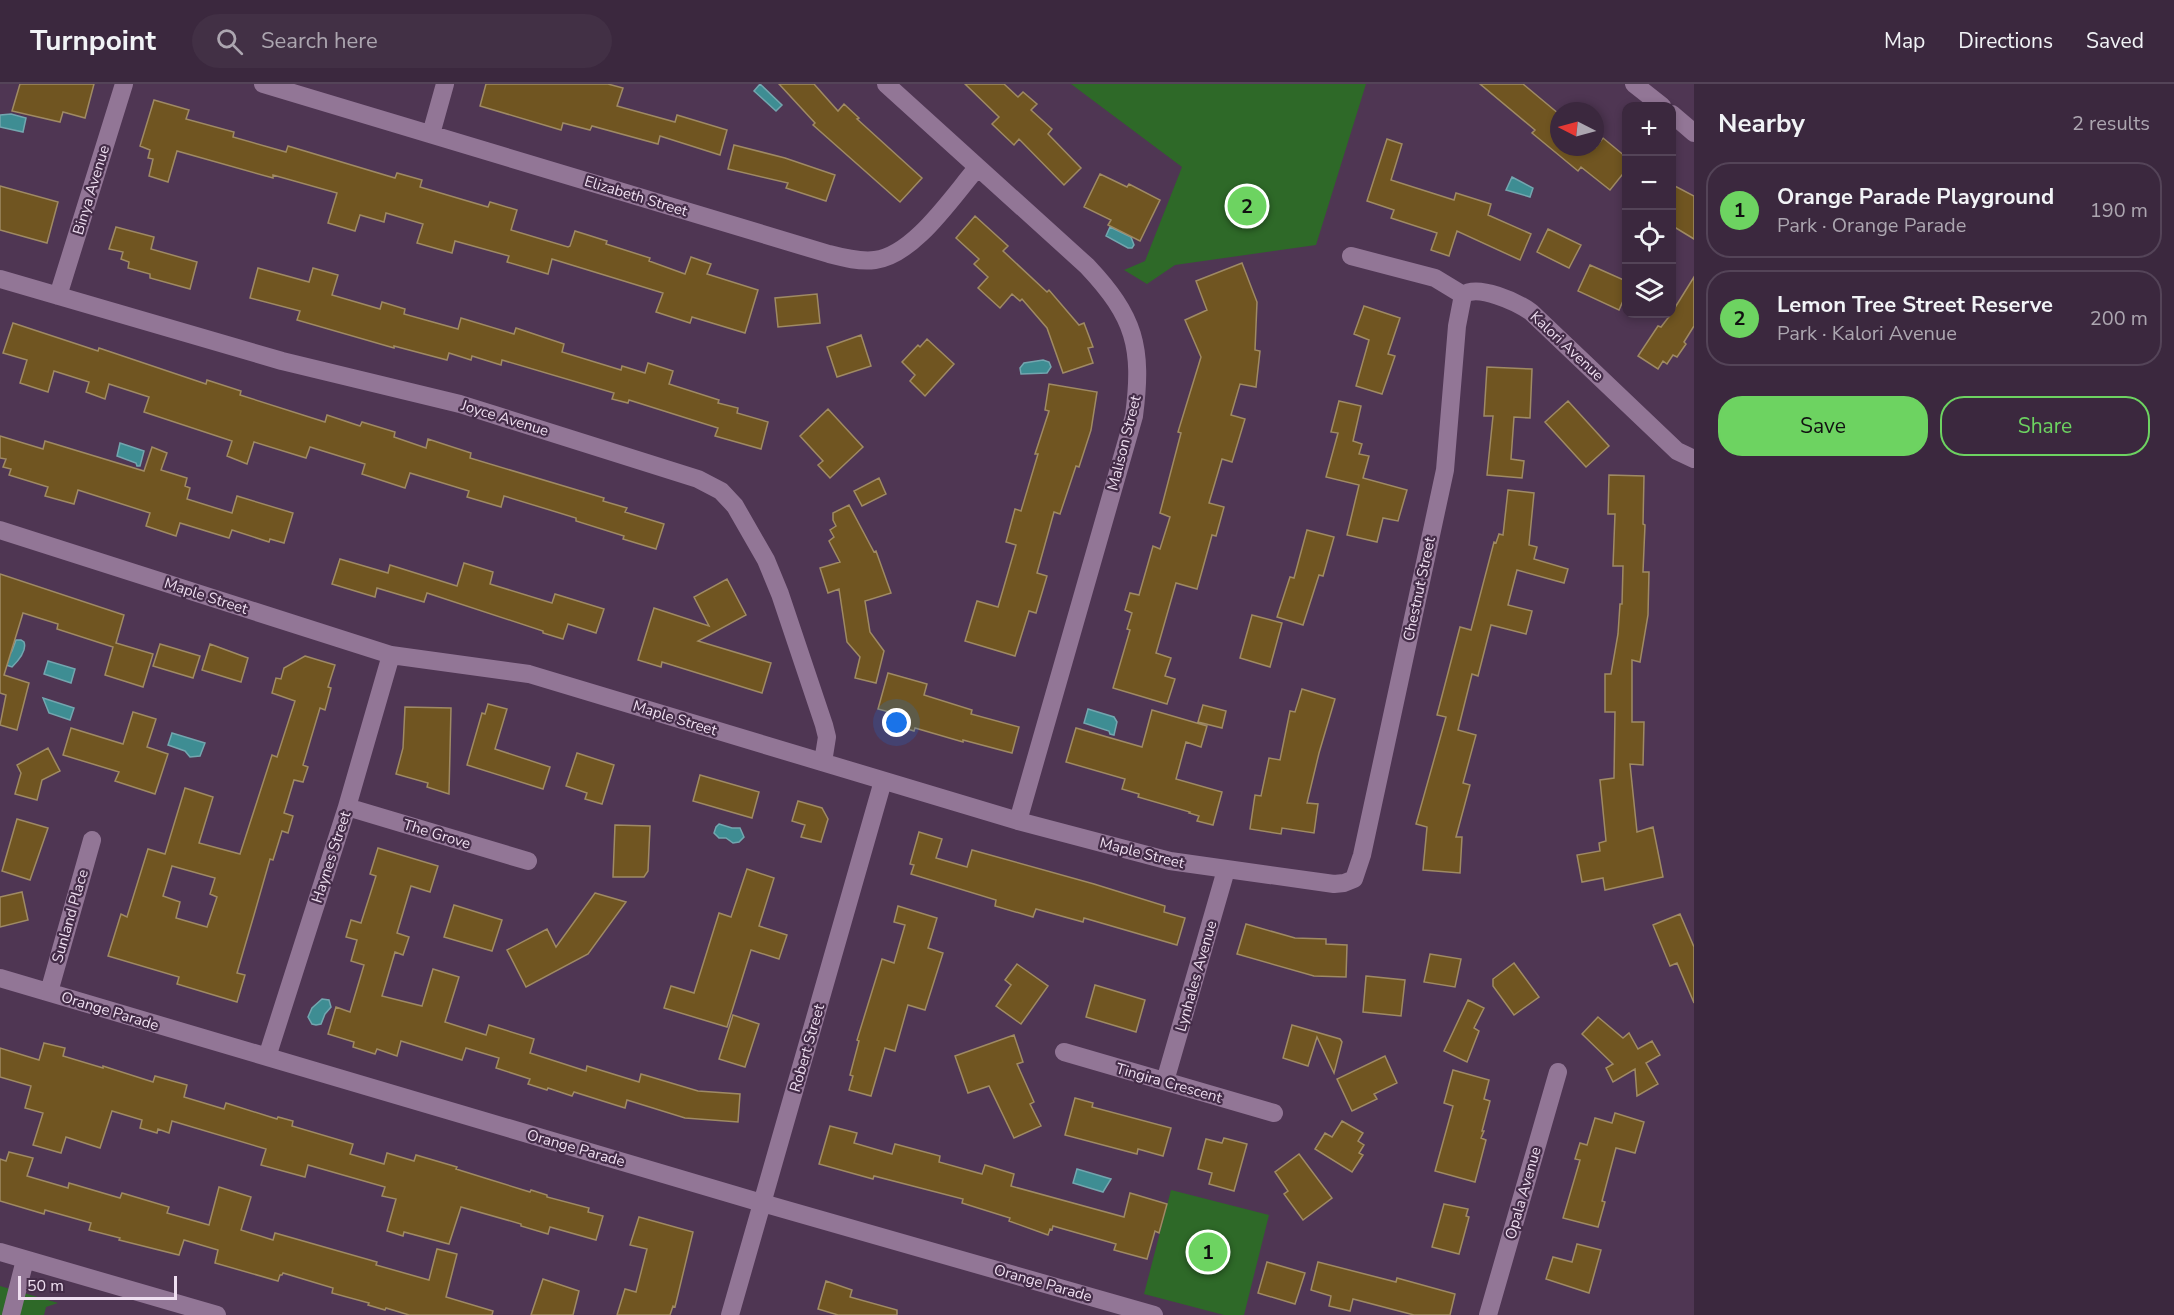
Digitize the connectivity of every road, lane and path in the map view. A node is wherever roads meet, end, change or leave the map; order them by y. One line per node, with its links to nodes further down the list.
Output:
1 (124, 84): 14 (street, Binya Avenue)
2 (263, 84): 9 (street, Elizabeth Street)
3 (445, 84): 9 (street)
4 (886, 84): 10 (street, Malison Street)
5 (1634, 84): 6 (street)
6 (1657, 102)
7 (1676, 118): 8 (street)
8 (1694, 133)
9 (431, 134): 10 (street, Elizabeth Street)
10 (977, 168): 21 (street, Malison Street)
11 (1351, 256): 13 (street)
12 (0, 279): 14 (street, Joyce Avenue)
13 (1463, 295): 15 (street, Kalori Avenue); 25 (street, Chestnut Street)
14 (58, 296): 18 (street, Joyce Avenue)
15 (1694, 459)
16 (0, 530): 17 (street, Maple Street)
17 (391, 655): 18 (street, Maple Street); 20 (street, Haynes Street)
18 (823, 762): 19 (street, Maple Street)
19 (883, 781): 21 (street, Maple Street); 33 (street, Robert Street)
20 (346, 807): 23 (street, The Grove); 29 (street, Haynes Street)
21 (1018, 821): 24 (street, Maple Street)
22 (92, 840): 27 (street, Sunland Place)
23 (528, 861)
24 (1226, 870): 25 (street, Maple Street); 31 (street, Lynhales Avenue)
25 (1354, 879)
26 (0, 978): 27 (street, Orange Parade)
27 (49, 992): 29 (street, Orange Parade)
28 (1064, 1052): 31 (street, Tingira Crescent)
29 (267, 1057): 33 (street, Orange Parade)
30 (1558, 1072): 40 (street, Opala Avenue)
31 (1165, 1081): 32 (street, Tingira Crescent)
32 (1274, 1113)
33 (762, 1203): 38 (street, Robert Street); 39 (street, Orange Parade)
34 (0, 1252): 35 (street)
35 (25, 1260): 36 (street); 37 (street)
36 (11, 1315)
37 (217, 1315)
38 (730, 1315)
39 (1154, 1315)
40 (1488, 1315)

